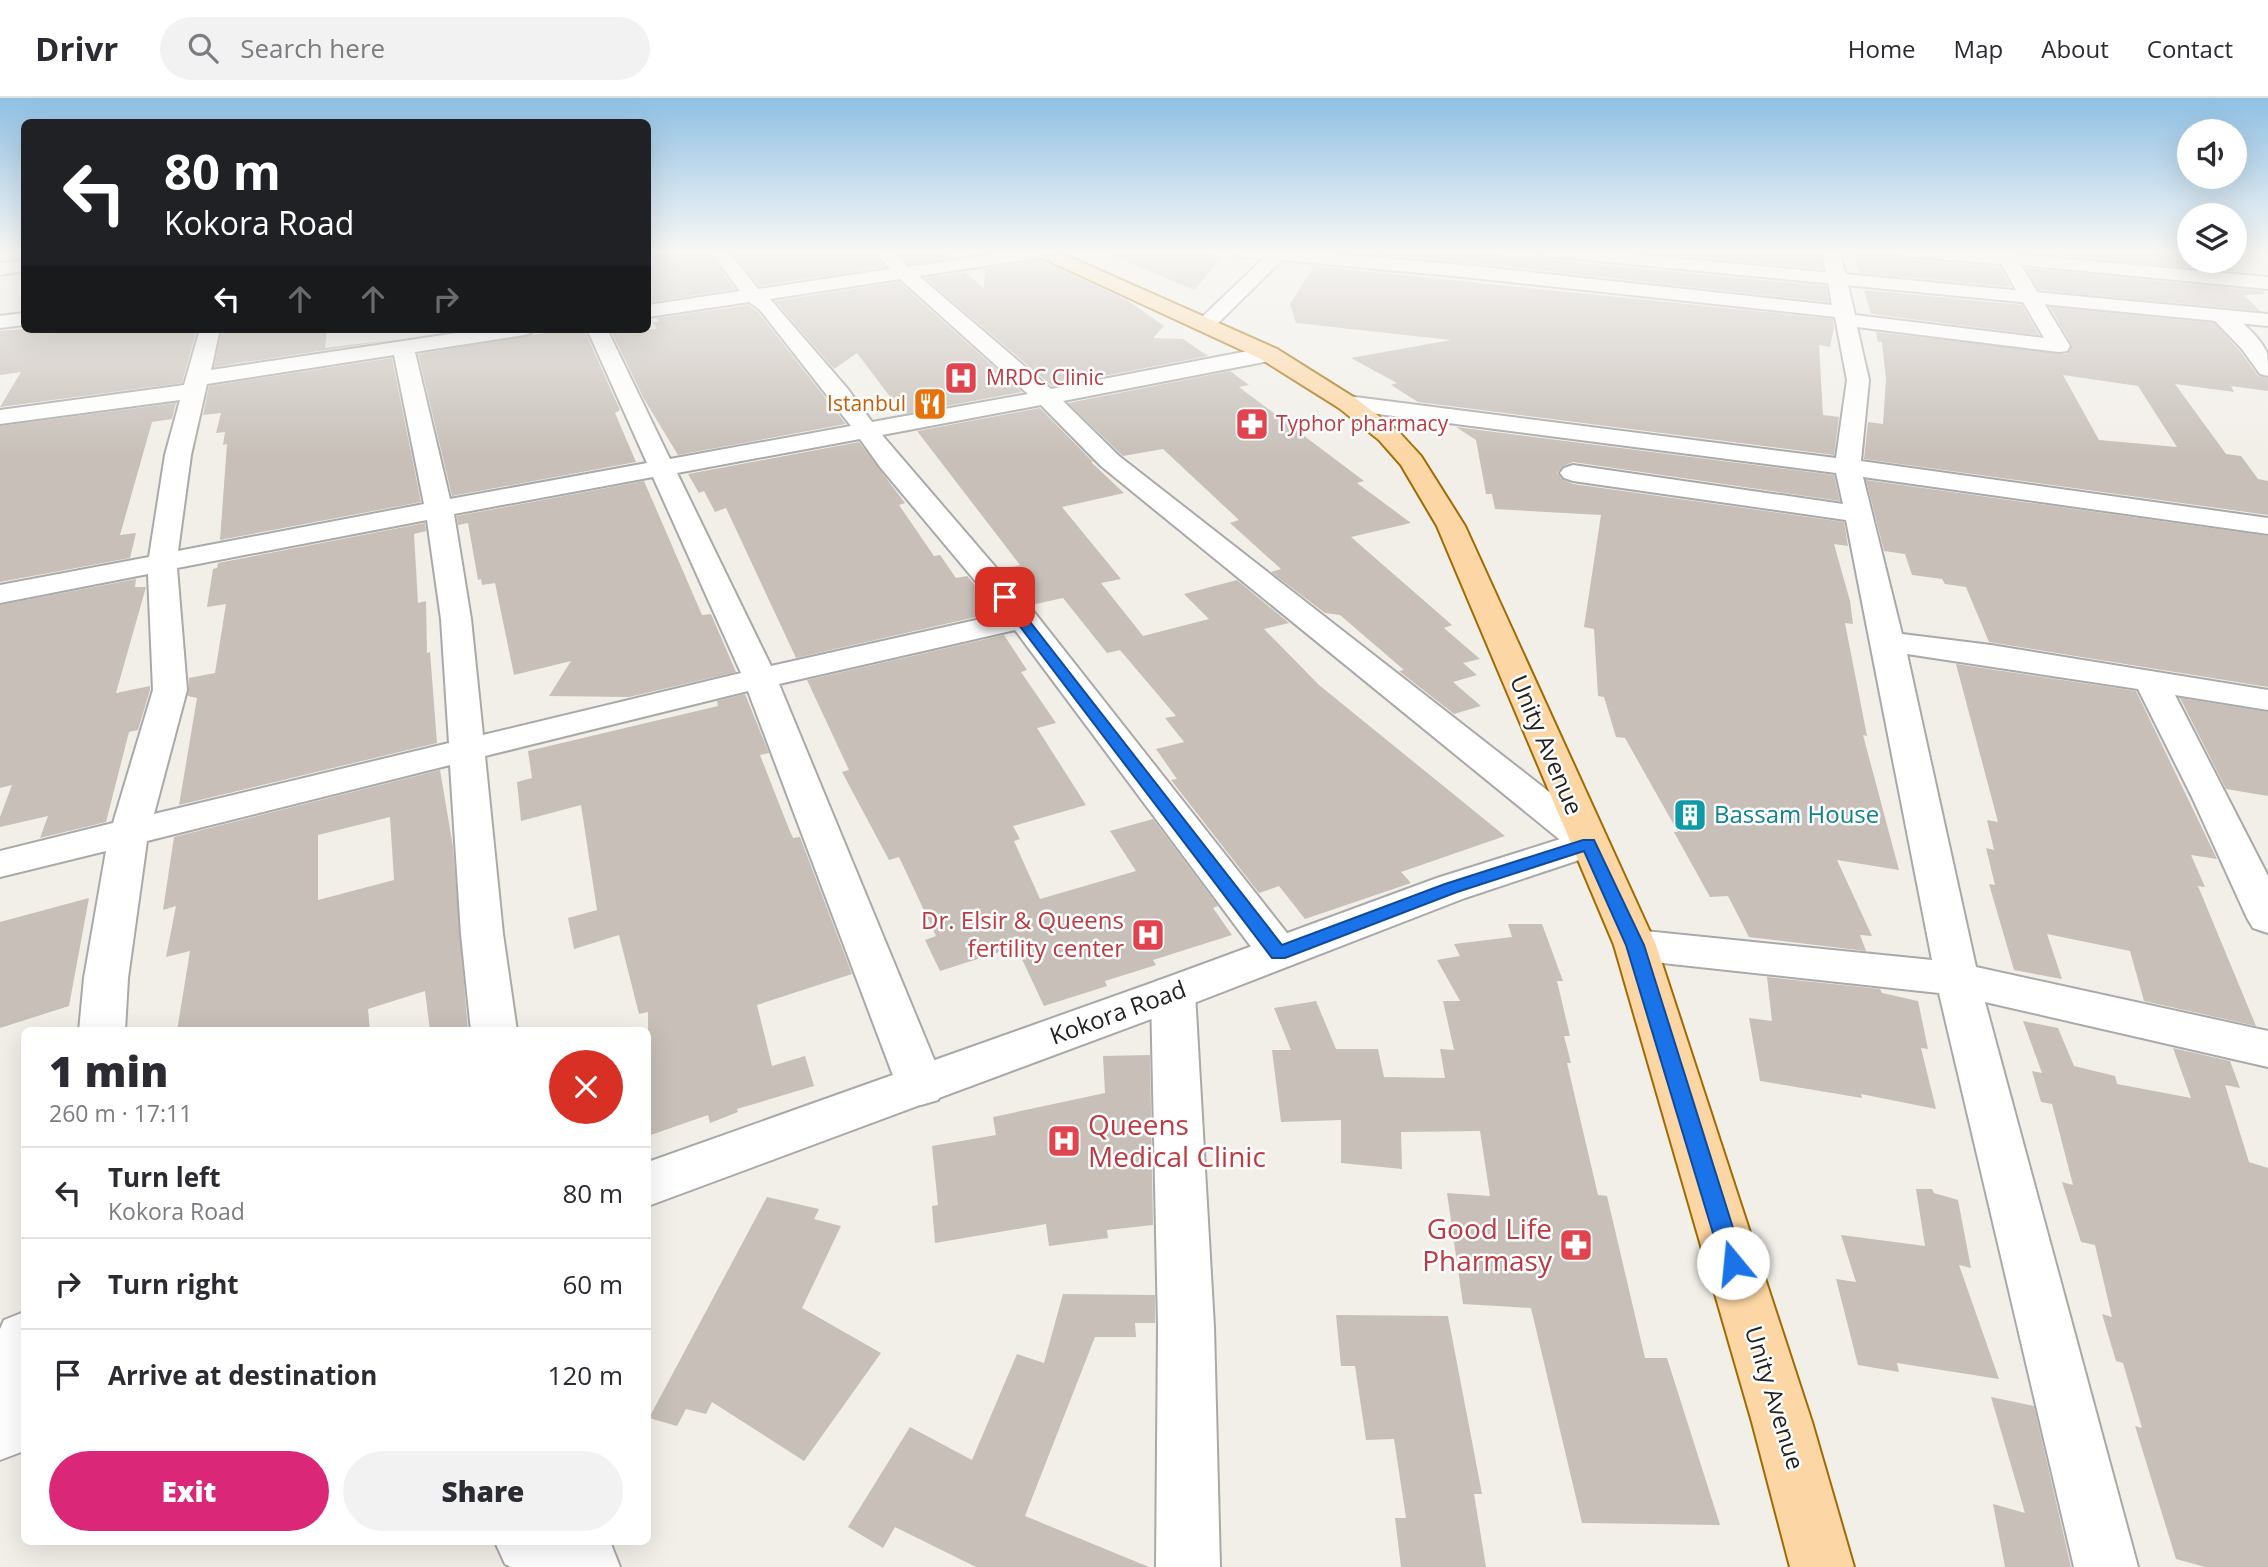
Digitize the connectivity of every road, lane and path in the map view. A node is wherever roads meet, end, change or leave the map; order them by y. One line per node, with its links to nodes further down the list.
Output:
1 (20, 320): 10 (street)
2 (778, 320): 22 (street)
3 (957, 320): 19 (street)
4 (1196, 320): 11 (main road, Unity Avenue)
5 (1211, 320): 11 (street)
6 (1846, 320): 23 (street)
7 (1958, 320): 8 (street)
8 (2044, 320)
9 (2228, 320): 17 (street)
10 (0, 322)
11 (1206, 324): 16 (main road, Unity Avenue)
12 (209, 333): 18 (street)
13 (485, 333): 15 (street)
14 (599, 333): 24 (street)
15 (407, 341): 18 (street); 26 (street)
16 (1269, 354): 19 (street); 20 (main road, Unity Avenue)
17 (2268, 369)
18 (194, 385): 21 (street); 29 (street)
19 (1046, 397): 22 (street); 38 (street)
20 (1348, 403): 23 (street); 38 (main road, Unity Avenue)
21 (0, 417)
22 (866, 431): 24 (street); 31 (street)
23 (1848, 467): 27 (street); 28 (street)
24 (662, 469): 26 (street); 33 (street)
25 (1573, 473): 27 (street)
26 (439, 509): 29 (street); 36 (street)
27 (1859, 514): 32 (street)
28 (2268, 526)
29 (162, 563): 30 (street); 37 (street)
30 (0, 594)
31 (1023, 619): 33 (street); 42 (street)
32 (1888, 642): 34 (street); 43 (street)
33 (760, 678): 36 (street); 48 (street)
34 (2151, 681): 35 (street); 40 (street)
35 (2268, 699)
36 (466, 750): 37 (street); 46 (street)
37 (130, 831): 39 (street); 45 (street)
38 (1588, 843): 41 (main road, Unity Avenue); 42 (street, Kokora Road)
39 (0, 864)
40 (2268, 918)
41 (1635, 945): 43 (street); 56 (main road, Unity Avenue)
42 (1279, 953): 44 (street, Kokora Road)
43 (1957, 979): 47 (street); 57 (street)
44 (1173, 993): 48 (street, Kokora Road); 55 (street)
45 (102, 1027)
46 (494, 1027)
47 (2268, 1049)
48 (921, 1086): 49 (street, Kokora Road)
49 (651, 1183)
50 (21, 1350): 52 (street)
51 (21, 1423): 52 (street)
52 (0, 1430)
53 (534, 1545): 54 (street)
54 (588, 1567)
55 (1188, 1567)
56 (1822, 1567)
57 (2106, 1567)

